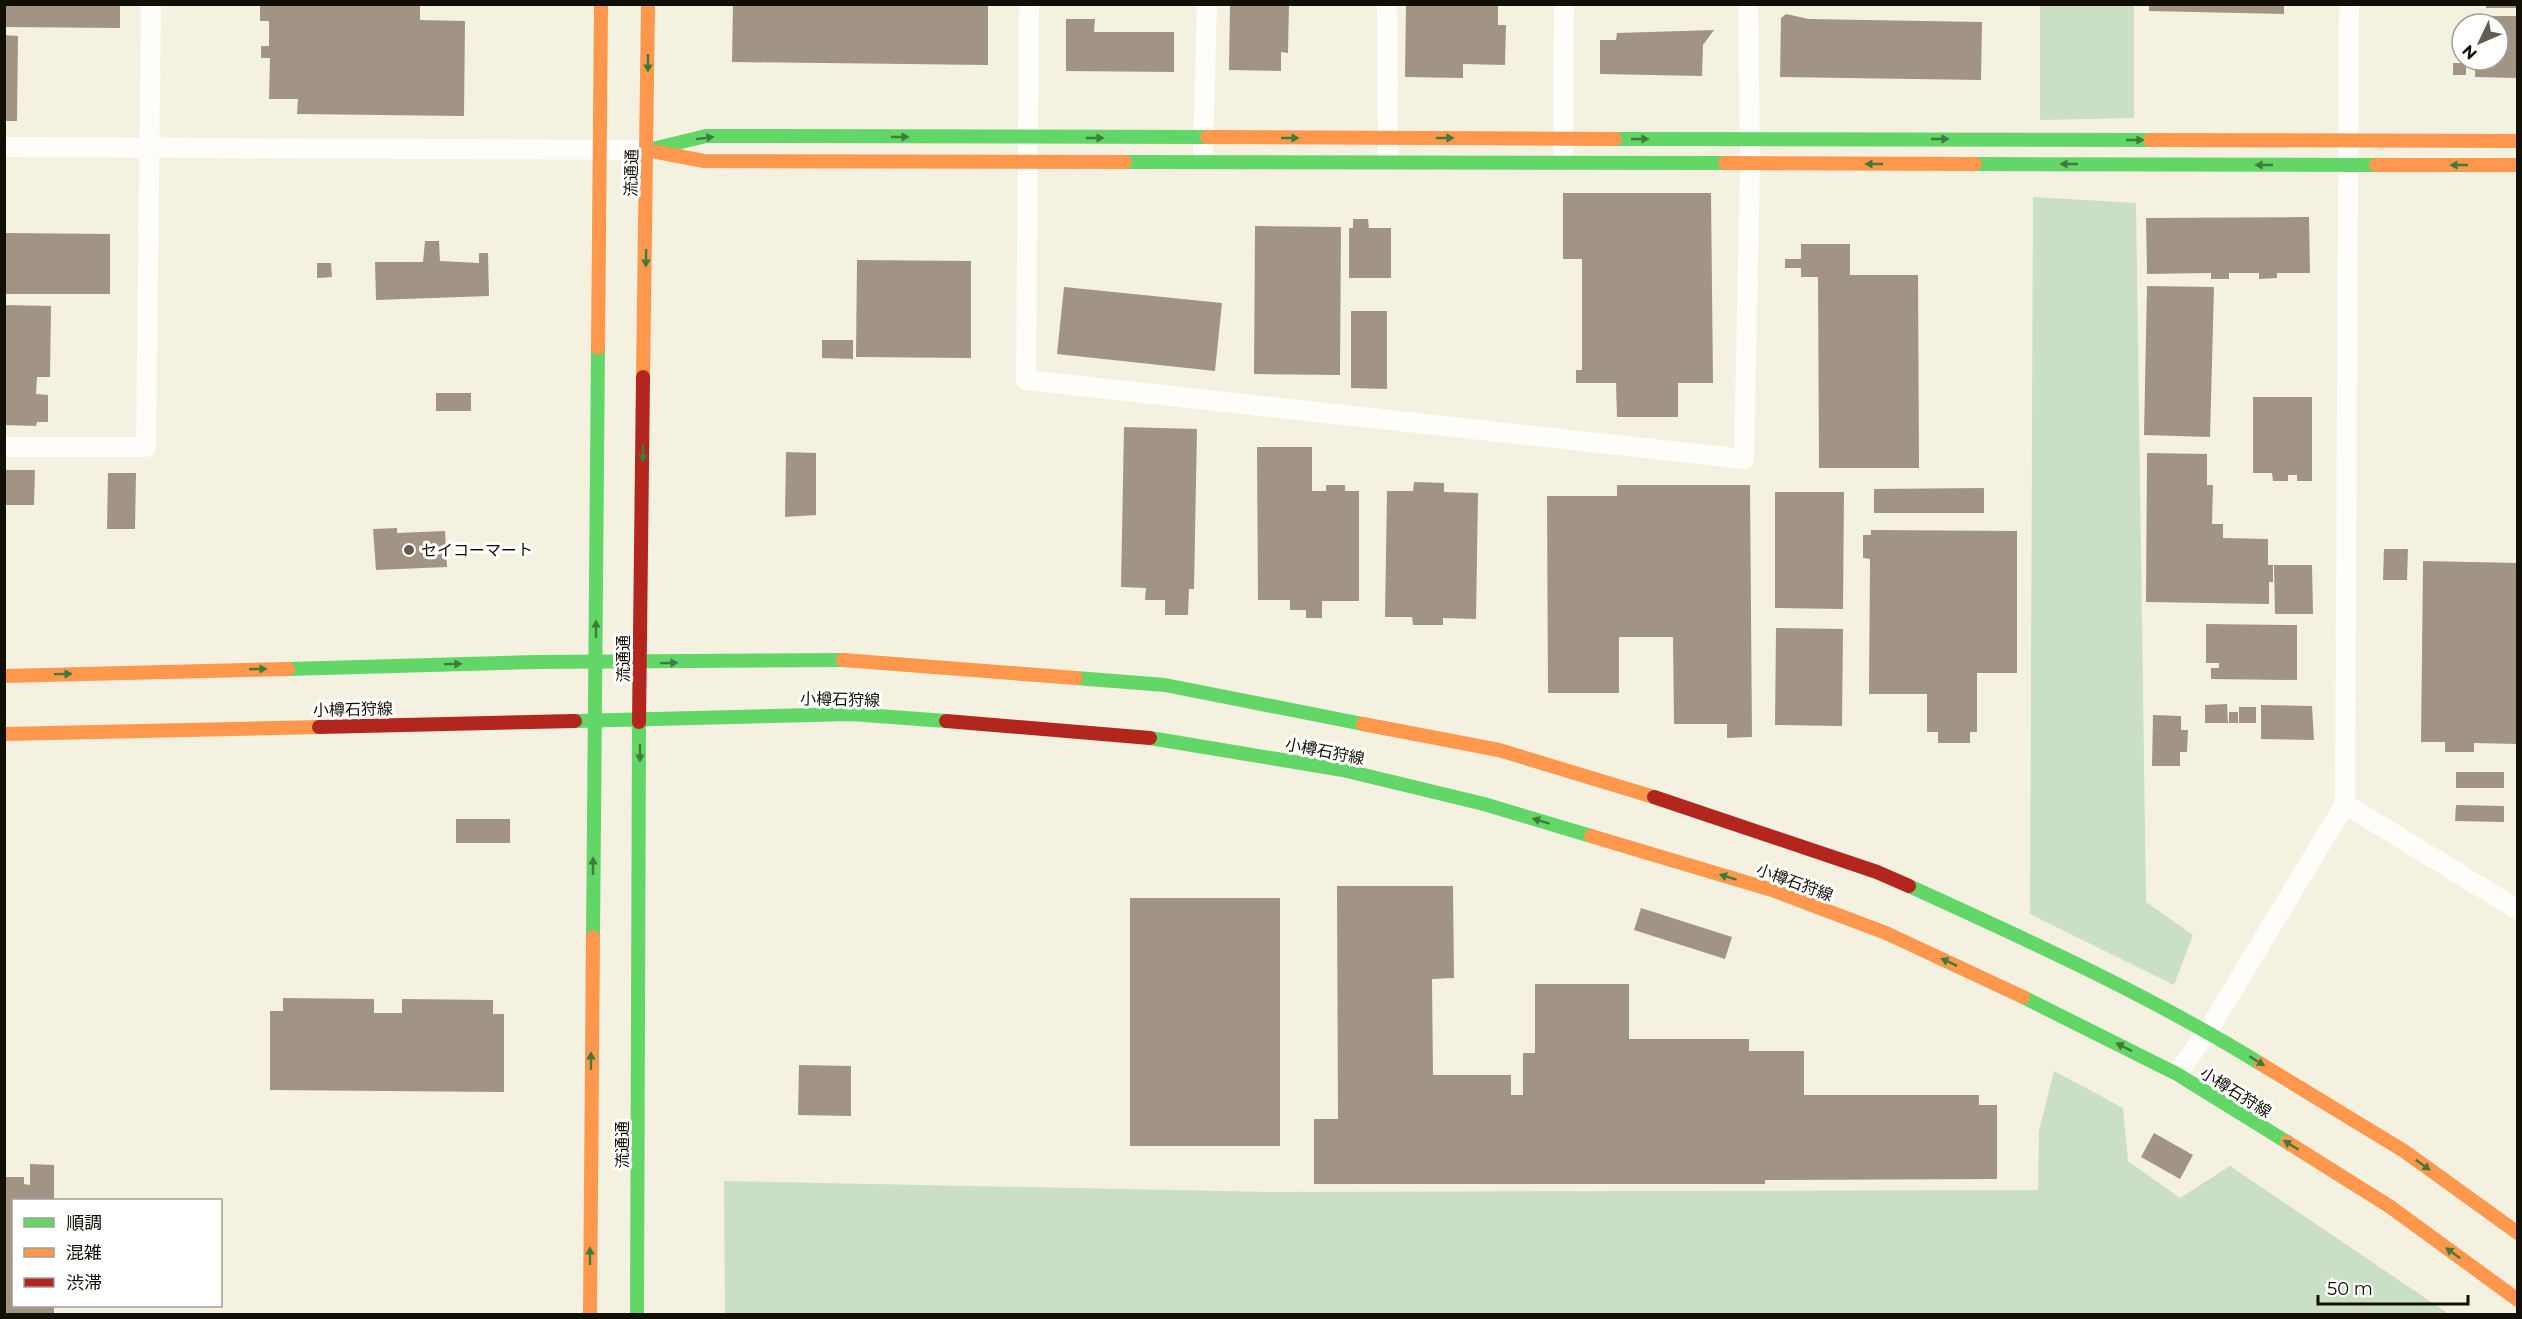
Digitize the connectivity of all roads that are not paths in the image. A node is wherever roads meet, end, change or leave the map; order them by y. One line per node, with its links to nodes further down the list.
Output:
1 (151, 4): 18 (street)
2 (601, 4): 20 (street, 流通通)
3 (648, 4): 19 (street, 流通通, one-way to 19)
4 (1029, 4): 10 (street)
5 (1206, 4): 11 (street)
6 (1387, 4): 12 (street)
7 (1564, 4): 13 (street)
8 (1748, 4): 14 (street)
9 (2349, 4): 15 (street)
10 (1028, 137): 11 (street, one-way to 11); 19 (street, one-way to 10); 21 (street)
11 (1202, 138): 12 (street, one-way to 12); 22 (street)
12 (1387, 138): 13 (street, one-way to 13); 23 (street)
13 (1562, 139): 14 (street, one-way to 14); 24 (street)
14 (1748, 139): 15 (street, one-way to 15); 25 (street)
15 (2347, 141): 16 (street); 26 (street)
16 (2517, 141)
17 (4, 147): 18 (street)
18 (151, 148): 20 (street); 28 (street)
19 (648, 150): 20 (street); 21 (street); 30 (street, 流通通, one-way to 30)
20 (600, 151): 29 (street, 流通通, one-way to 20)
21 (1029, 162): 22 (street); 25 (street)
22 (1203, 163): 23 (street)
23 (1388, 163): 24 (street)
24 (1564, 163): 25 (street)
25 (1750, 164): 26 (street, one-way to 25)
26 (2347, 165): 27 (street, one-way to 26); 35 (street)
27 (2517, 165)
28 (4, 447)
29 (596, 663): 30 (street, 小樽石狩線); 31 (street, 小樽石狩線, one-way to 29); 33 (street, 流通通)
30 (639, 663): 32 (street, 流通通); 37 (street, 小樽石狩線, one-way to 37)
31 (4, 676)
32 (640, 718): 33 (street, 小樽石狩線); 38 (street, 小樽石狩線, one-way to 32); 42 (street, 流通通, one-way to 42)
33 (594, 720): 34 (street, 小樽石狩線); 41 (street, 流通通, one-way to 33)
34 (4, 735)
35 (2345, 804): 36 (street); 37 (street)
36 (2517, 909)
37 (2208, 1031): 38 (street); 39 (street, 小樽石狩線, one-way to 39)
38 (2177, 1074): 40 (street, 小樽石狩線, one-way to 38)
39 (2517, 1233)
40 (2517, 1300)
41 (590, 1314)
42 (637, 1314)

